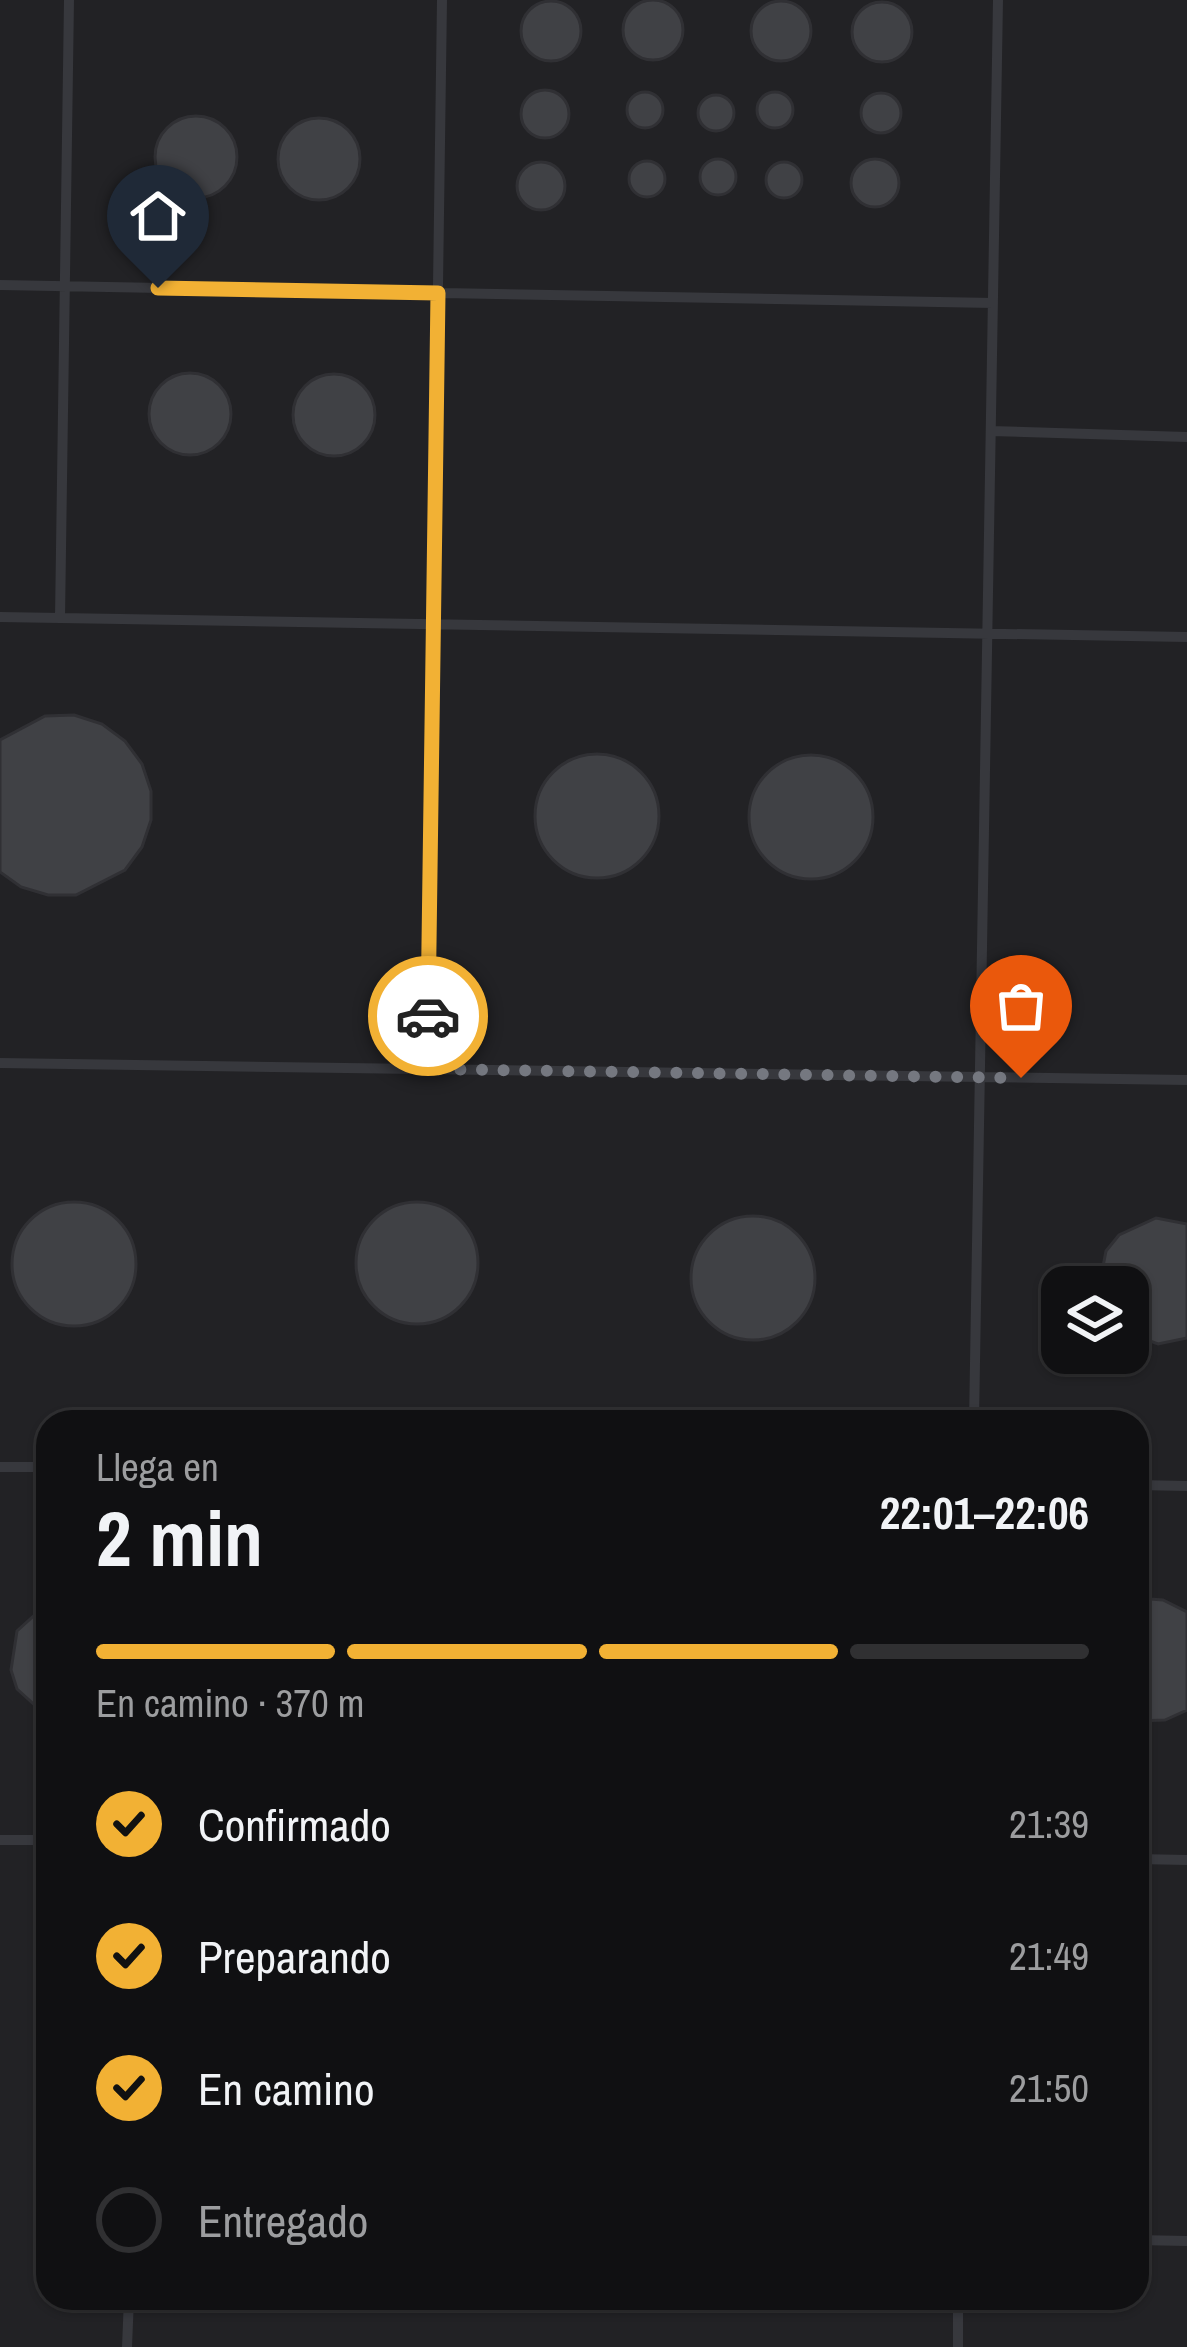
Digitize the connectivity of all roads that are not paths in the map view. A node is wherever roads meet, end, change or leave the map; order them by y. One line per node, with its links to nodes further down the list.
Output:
1 (69, 0): 5 (lane)
2 (442, 0): 6 (lane)
3 (998, 0): 7 (lane)
4 (0, 285): 5 (lane)
5 (65, 286): 6 (lane); 11 (lane)
6 (438, 293): 7 (lane); 12 (lane)
7 (993, 303): 8 (lane)
8 (991, 431): 9 (lane); 13 (lane)
9 (1187, 436)
10 (0, 617): 11 (lane)
11 (60, 618): 12 (lane)
12 (433, 624): 13 (lane); 16 (lane)
13 (987, 634): 14 (lane); 17 (lane)
14 (1187, 637)
15 (0, 1063): 16 (lane)
16 (427, 1069): 17 (lane)
17 (980, 1077): 18 (lane); 19 (lane)
18 (1187, 1081)
19 (974, 1410)
20 (0, 1467): 21 (lane)
21 (36, 1467)
22 (1149, 1485): 23 (lane)
23 (1187, 1486)
24 (0, 1840): 25 (lane)
25 (36, 1840)
26 (1149, 1859): 27 (lane)
27 (1187, 1860)
28 (1149, 2240): 29 (lane)
29 (1187, 2241)
30 (129, 2310): 32 (lane)
31 (958, 2310): 33 (lane)
32 (128, 2347)
33 (958, 2347)

